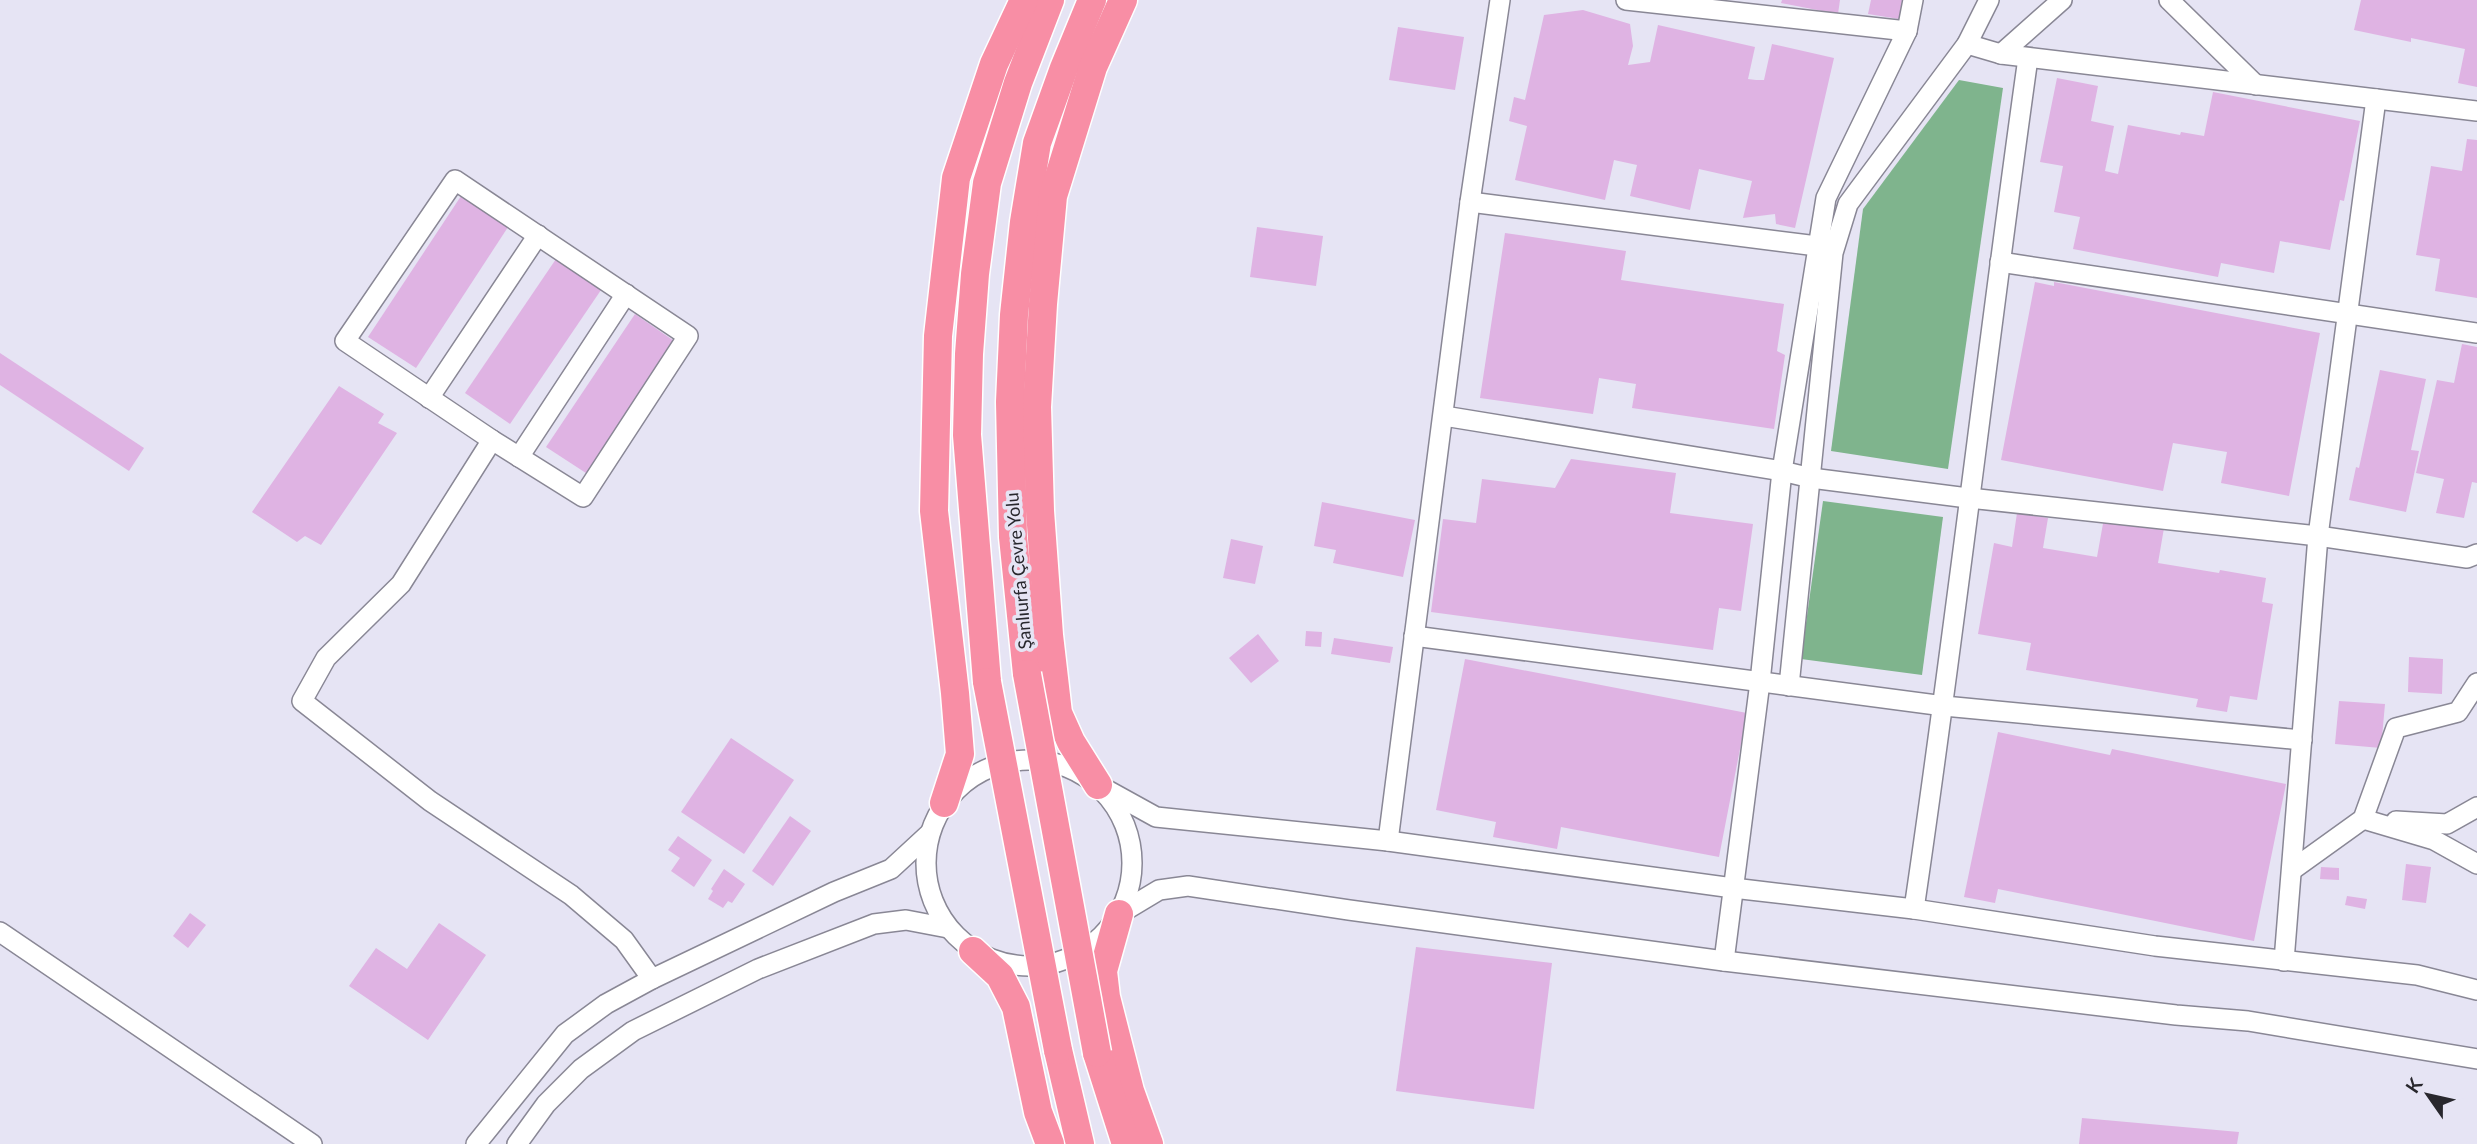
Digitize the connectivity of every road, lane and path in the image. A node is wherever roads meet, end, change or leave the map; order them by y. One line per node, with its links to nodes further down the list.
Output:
1 (1024, 0): 42 (highway)
2 (1050, 0): 64 (highway, bridge)
3 (1092, 0): 65 (highway, Şanlıurfa Çevre Yolu, bridge)
4 (1123, 0): 41 (highway)
5 (1500, 0): 18 (street)
6 (1626, 0): 11 (street)
7 (1913, 0): 11 (street)
8 (1989, 0): 12 (street)
9 (2062, 0): 13 (street)
10 (2169, 0): 15 (street)
11 (1907, 31): 21 (street)
12 (1967, 44): 13 (street); 20 (street)
13 (2001, 54): 14 (street)
14 (2028, 58): 15 (street); 22 (street)
15 (2256, 85): 16 (street)
16 (2376, 99): 17 (street); 24 (street)
17 (2477, 111)
18 (1470, 202): 21 (street); 27 (street)
19 (538, 235): 23 (street); 26 (street); 26 (street)
20 (1837, 243): 21 (street); 31 (street)
21 (1817, 246): 30 (street)
22 (2000, 262): 24 (street); 32 (street)
23 (626, 294): 29 (street); 29 (street)
24 (2347, 314): 25 (street); 33 (street)
25 (2477, 333)
26 (429, 398): 28 (street)
27 (1444, 416): 30 (street); 35 (street)
28 (492, 440): 29 (street); 57 (street)
29 (519, 457)
30 (1782, 471): 31 (street); 36 (street)
31 (1811, 478): 32 (street); 38 (street)
32 (1971, 498): 33 (street); 39 (street)
33 (2318, 536): 34 (street); 40 (street)
34 (2477, 554)
35 (1414, 636): 36 (street); 46 (street)
36 (1760, 682): 38 (street); 49 (street)
37 (2477, 683): 44 (street)
38 (1788, 686): 39 (street)
39 (1944, 706): 40 (street); 50 (street)
40 (2302, 740): 48 (street)
41 (1098, 785): 42 (street); 46 (street); 51 (street)
42 (944, 803): 45 (street)
43 (2477, 807): 44 (street)
44 (2363, 819): 47 (street); 48 (street)
45 (930, 833): 52 (street); 57 (street)
46 (1388, 841): 49 (street)
47 (2477, 864)
48 (2291, 870): 56 (street)
49 (1733, 888): 50 (street); 55 (street)
50 (1914, 909): 56 (street)
51 (1119, 914): 54 (street); 55 (street); 66 (highway)
52 (948, 929): 54 (street); 62 (street)
53 (0, 932): 60 (street)
54 (973, 951): 63 (highway)
55 (1724, 961): 59 (street)
56 (2284, 961): 58 (street)
57 (652, 979): 61 (street)
58 (2477, 990)
59 (2477, 1059)
60 (312, 1144)
61 (476, 1144)
62 (517, 1144)
63 (1050, 1144)
64 (1080, 1144)
65 (1126, 1144)
66 (1149, 1144)

